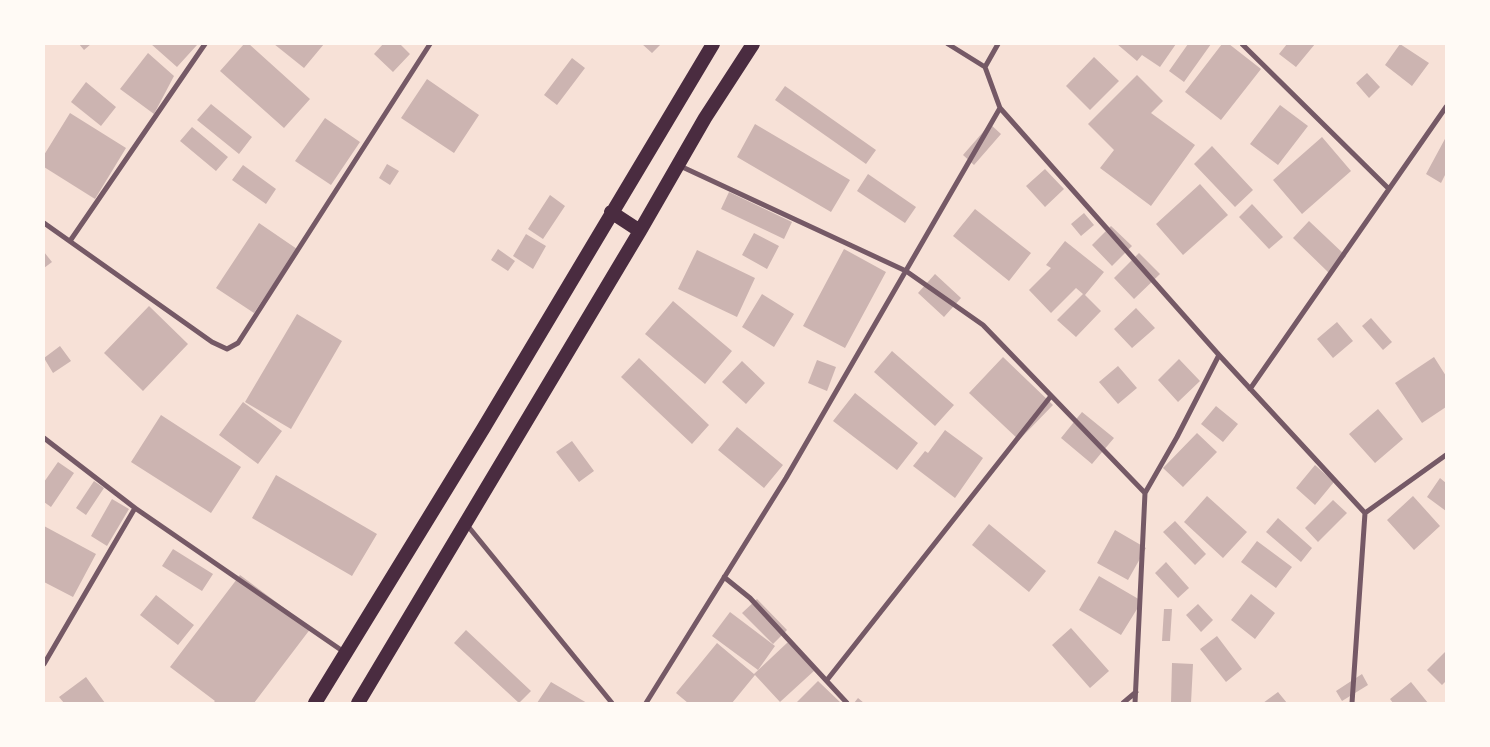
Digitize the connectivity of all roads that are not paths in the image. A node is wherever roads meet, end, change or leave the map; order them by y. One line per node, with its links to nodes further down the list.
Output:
1 (205, 44): 16 (street)
2 (430, 44): 16 (street)
3 (713, 44): 13 (highway)
4 (753, 44): 11 (highway)
5 (948, 44): 8 (street)
6 (998, 44): 8 (street)
7 (1242, 44): 12 (street)
8 (985, 67): 10 (street)
9 (1446, 107): 12 (street)
10 (1000, 108): 17 (street); 18 (street)
11 (678, 165): 15 (highway); 17 (street)
12 (1389, 189): 19 (street)
13 (611, 212): 15 (highway); 28 (highway)
14 (44, 223): 16 (street)
15 (640, 232): 26 (highway)
16 (70, 241)
17 (906, 271): 20 (street); 27 (street)
18 (1219, 355): 19 (street); 23 (street)
19 (1250, 389): 25 (street)
20 (1051, 396): 23 (street); 30 (street)
21 (44, 438): 24 (street)
22 (1446, 455): 25 (street)
23 (1145, 493): 31 (street)
24 (136, 508): 28 (street); 29 (street)
25 (1365, 513): 39 (street)
26 (465, 521): 33 (highway); 34 (street)
27 (724, 577): 30 (street); 35 (street)
28 (346, 653): 32 (highway)
29 (44, 664)
30 (827, 680): 36 (street)
31 (1136, 692): 37 (street); 38 (street)
32 (315, 703)
33 (358, 703)
34 (612, 703)
35 (646, 703)
36 (847, 703)
37 (1123, 703)
38 (1135, 703)
39 (1352, 703)

